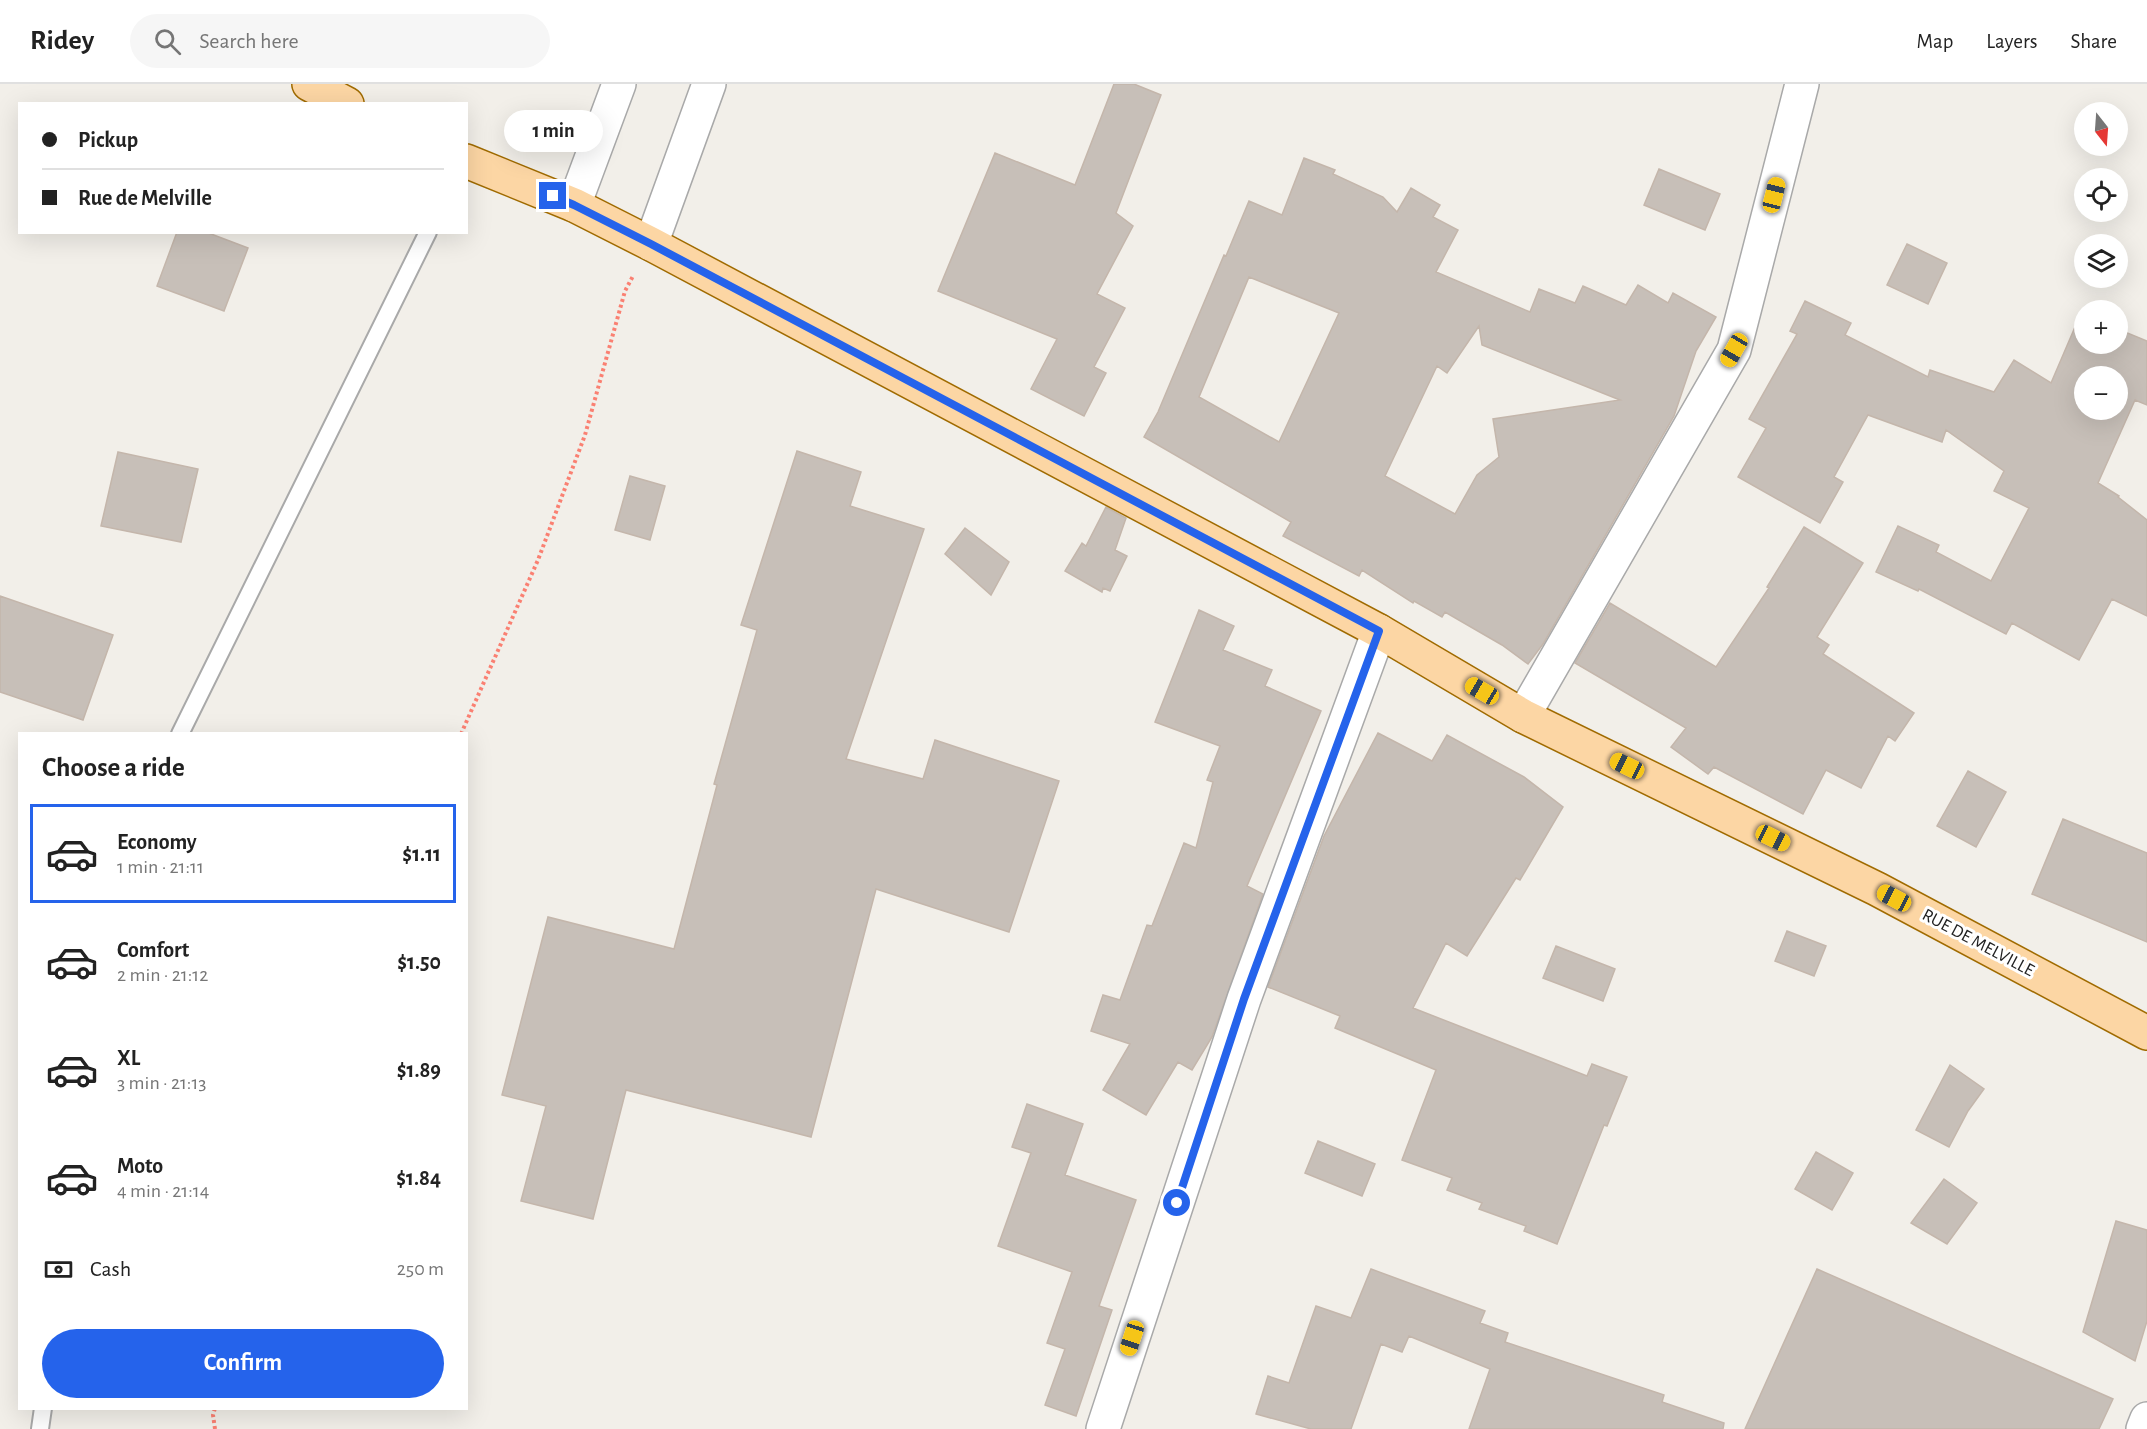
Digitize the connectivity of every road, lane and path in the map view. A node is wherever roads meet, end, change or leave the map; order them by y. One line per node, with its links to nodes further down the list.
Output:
1 (309, 84): 5 (main road)
2 (619, 84): 7 (street)
3 (709, 84): 9 (street)
4 (1802, 84): 11 (street)
5 (343, 102)
6 (468, 162): 7 (main road, RUE DE MELVILLE)
7 (574, 205): 9 (main road, RUE DE MELVILLE)
8 (427, 234): 12 (lane)
9 (651, 244): 10 (main road, RUE DE MELVILLE); 13 (path)
10 (1379, 631): 11 (main road, RUE DE MELVILLE); 20 (street)
11 (1523, 716): 14 (main road, RUE DE MELVILLE)
12 (181, 732)
13 (462, 732)
14 (2147, 1033)
15 (43, 1410): 18 (lane)
16 (214, 1410): 19 (path)
17 (2147, 1419): 21 (street)
18 (40, 1429)
19 (215, 1429)
20 (1102, 1429)
21 (2143, 1429)

